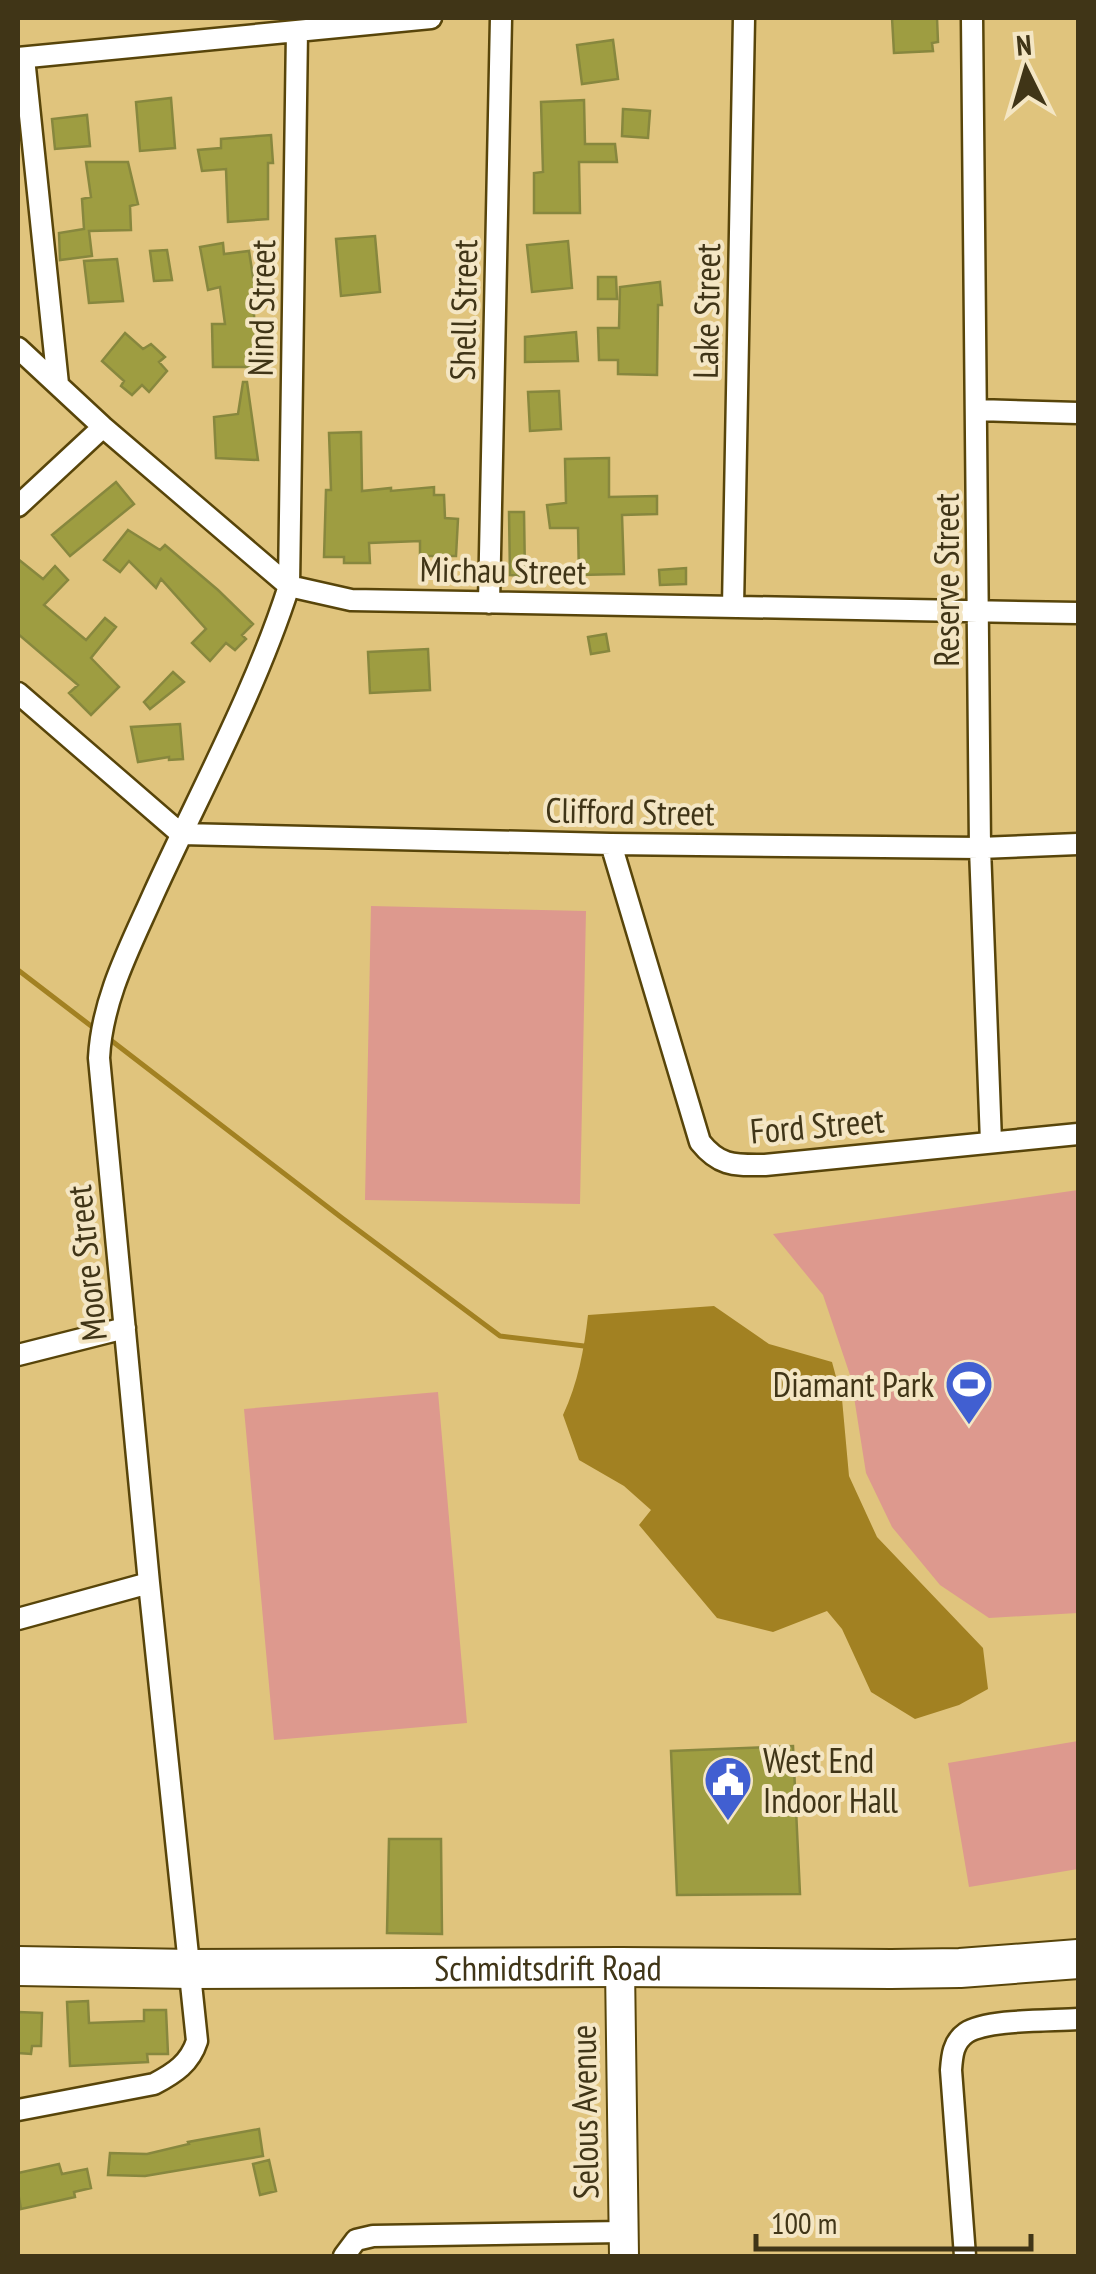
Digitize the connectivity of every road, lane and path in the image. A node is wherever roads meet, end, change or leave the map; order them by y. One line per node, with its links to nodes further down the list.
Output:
1 (431, 18): 5 (street)
2 (501, 18): 14 (street, Shell Street)
3 (744, 18): 15 (street, Lake Street)
4 (972, 18): 9 (street, Reserve Street)
5 (297, 31): 6 (street); 13 (street, Nind Street)
6 (21, 58): 8 (street)
7 (18, 348): 8 (street, Michau Street)
8 (58, 384): 11 (street, Michau Street)
9 (977, 410): 10 (street); 16 (street, Reserve Street)
10 (1078, 413)
11 (104, 427): 12 (street); 13 (street, Michau Street)
12 (18, 506)
13 (289, 586): 14 (street, Michau Street); 19 (street, Moore Street)
14 (489, 603): 15 (street, Michau Street)
15 (733, 607): 16 (street, Michau Street)
16 (979, 611): 17 (street, Michau Street); 22 (street, Reserve Street)
17 (1078, 613)
18 (18, 693): 19 (street)
19 (181, 834): 20 (street, Clifford Street); 25 (street, Moore Street)
20 (611, 844): 22 (street, Clifford Street); 24 (street, Ford Street)
21 (1078, 844): 22 (street, Clifford Street)
22 (980, 848): 24 (street, Reserve Street)
23 (1078, 1134): 24 (street, Ford Street)
24 (991, 1142)
25 (125, 1328): 26 (street); 27 (street, Moore Street)
26 (18, 1356)
27 (149, 1583): 28 (street); 32 (street, Moore Street)
28 (18, 1619)
29 (1078, 1960): 31 (highway, Schmidtsdrift Road)
30 (18, 1966): 32 (highway, Schmidtsdrift Road)
31 (620, 1967): 32 (highway, Schmidtsdrift Road); 35 (street, Selous Avenue)
32 (191, 1969): 34 (street, Moore Street)
33 (1078, 2019): 37 (street)
34 (18, 2110)
35 (624, 2244): 36 (street)
36 (344, 2256)
37 (965, 2256)

